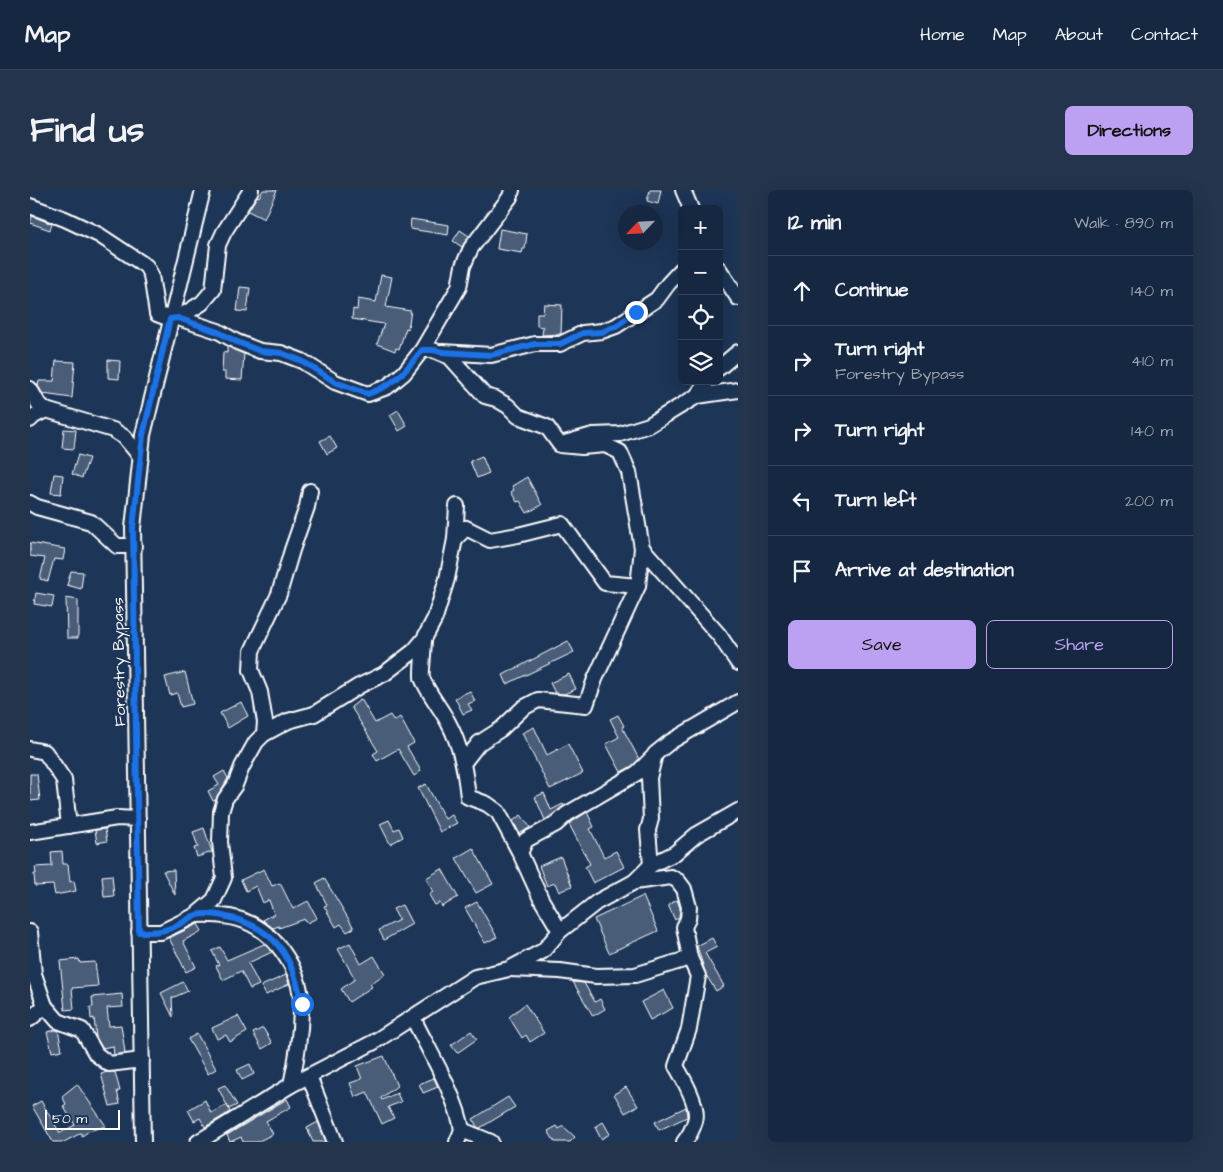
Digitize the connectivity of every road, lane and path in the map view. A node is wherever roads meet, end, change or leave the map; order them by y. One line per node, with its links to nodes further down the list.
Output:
1 (203, 190): 10 (street, Forestry Bypass)
2 (251, 190): 10 (street)
3 (512, 190): 11 (street)
4 (683, 190): 5 (street)
5 (689, 205)
6 (30, 206): 10 (street)
7 (678, 274): 12 (street)
8 (723, 275): 9 (street)
9 (738, 298)
10 (174, 319): 11 (street); 22 (street, Forestry Bypass)
11 (422, 350): 12 (street)
12 (442, 352): 21 (street)
13 (738, 352): 14 (street)
14 (723, 365)
15 (704, 385): 18 (street)
16 (30, 388): 19 (street)
17 (738, 390): 18 (street)
18 (697, 396): 21 (street)
19 (46, 410): 20 (street); 22 (street)
20 (30, 420)
21 (560, 445): 28 (street)
22 (140, 457): 27 (street, Forestry Bypass)
23 (310, 491): 33 (street)
24 (30, 504): 27 (street)
25 (457, 506): 26 (street)
26 (455, 539): 29 (street); 30 (street)
27 (134, 546): 38 (street, Forestry Bypass)
28 (642, 548): 29 (street); 31 (street)
29 (638, 586): 36 (street)
30 (424, 639): 33 (street); 36 (street)
31 (738, 663)
32 (738, 702): 35 (street)
33 (264, 734): 44 (street)
34 (30, 749): 39 (street)
35 (655, 754): 41 (street); 42 (street)
36 (464, 762): 41 (street)
37 (737, 814): 42 (street)
38 (138, 819): 39 (street); 47 (street, Forestry Bypass)
39 (69, 826): 40 (street)
40 (30, 832)
41 (520, 853): 45 (street)
42 (651, 865): 43 (street)
43 (634, 882): 45 (street); 48 (street)
44 (196, 915): 47 (street); 56 (street)
45 (560, 931): 49 (street)
46 (30, 932): 50 (street)
47 (139, 932): 54 (street, Forestry Bypass)
48 (690, 958): 49 (street); 62 (street)
49 (509, 969): 53 (street)
50 (32, 974): 51 (street)
51 (45, 1006): 52 (street); 54 (street)
52 (30, 1018)
53 (413, 1018): 55 (street); 57 (street)
54 (142, 1060): 58 (street, Forestry Bypass)
55 (309, 1076): 56 (street); 60 (street)
56 (290, 1085): 59 (street)
57 (460, 1136): 61 (street)
58 (143, 1142)
59 (198, 1142)
60 (335, 1142)
61 (491, 1142)
62 (684, 1142)

